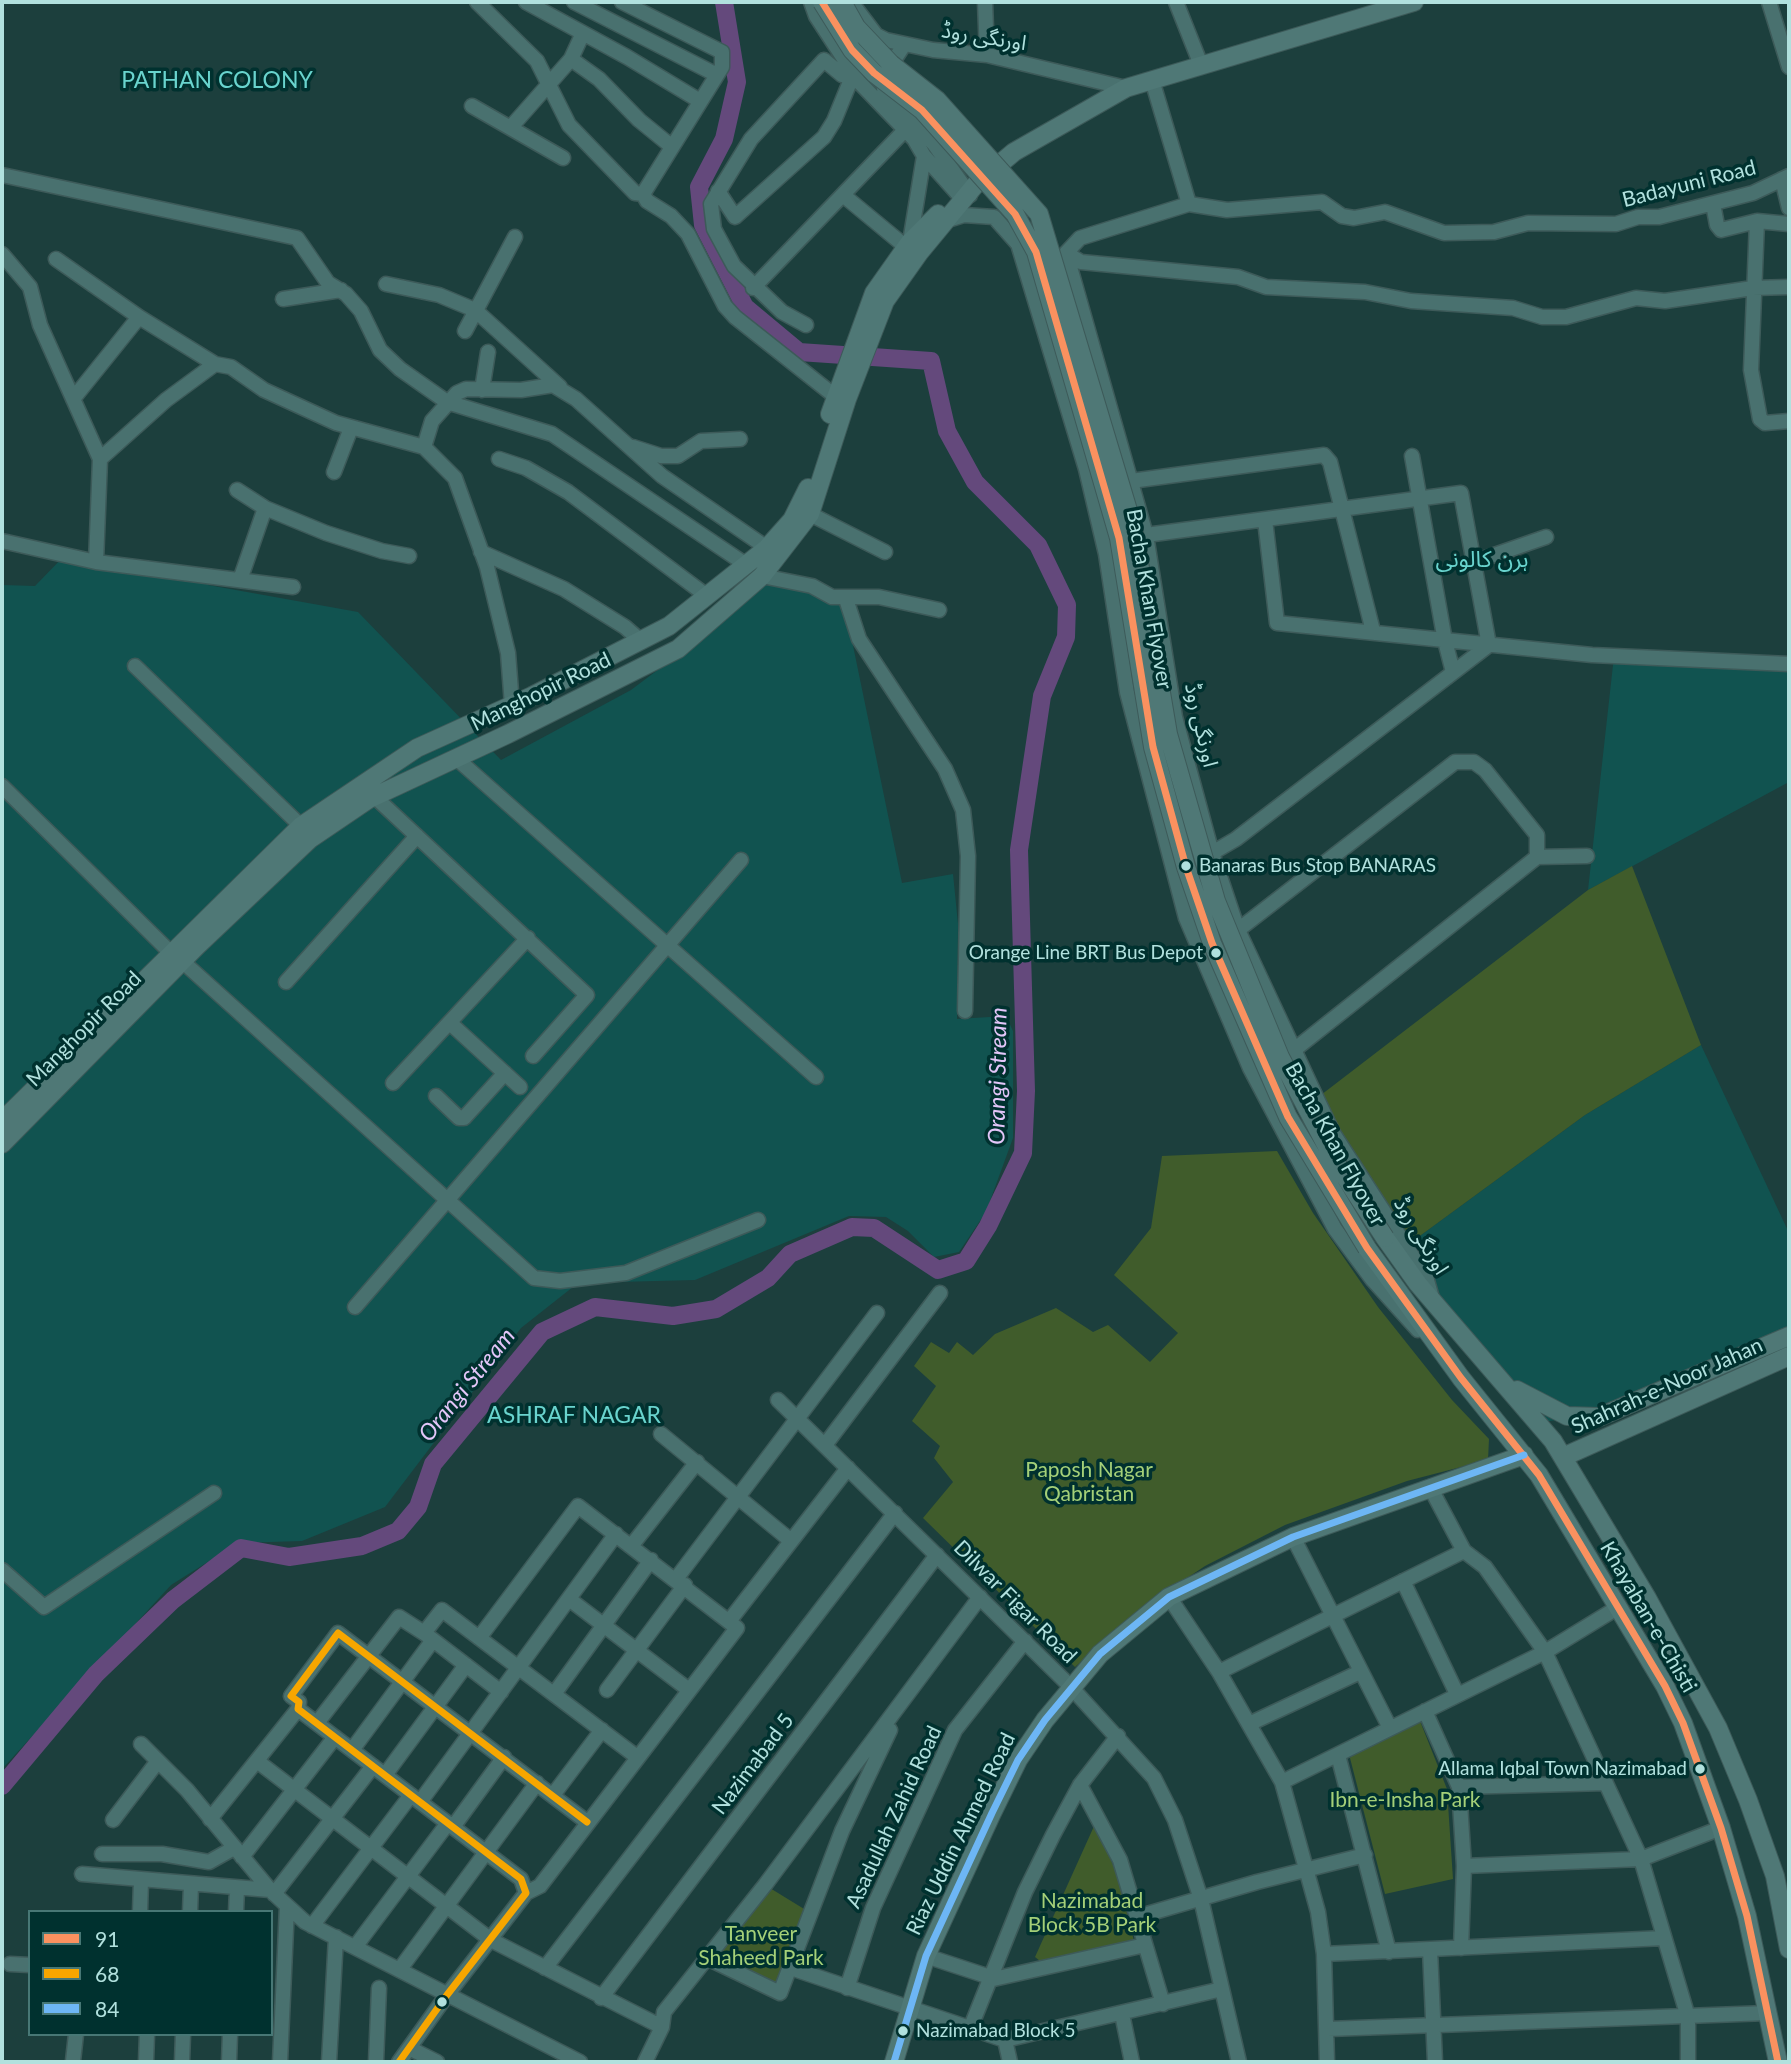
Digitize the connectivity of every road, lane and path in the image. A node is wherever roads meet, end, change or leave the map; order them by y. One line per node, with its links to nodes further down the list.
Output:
1 (477, 2): 22 (street)
2 (526, 2): 13 (street)
3 (574, 2): 19 (street)
4 (622, 2): 19 (street)
5 (811, 2): 20 (street)
6 (822, 2): 136 (main road, Bacha Khan Flyover, bridge)
7 (842, 2): 135 (main road, Bacha Khan Flyover, bridge)
8 (851, 2): 14 (street, اورنگی روڈ)
9 (985, 2): 15 (street)
10 (1176, 2): 17 (street)
11 (1414, 2): 17 (main road, Manghopir Road)
12 (1769, 2): 18 (street)
13 (583, 33): 16 (street); 24 (street)
14 (904, 45): 15 (street, اورنگی روڈ); 34 (street)
15 (987, 55): 23 (street, اورنگی روڈ)
16 (571, 59): 22 (street); 28 (street)
17 (1200, 65): 21 (main road, Manghopir Road)
18 (1789, 67)
19 (717, 75): 24 (street)
20 (854, 77): 27 (street); 33 (street); 33 (street)
21 (1152, 80): 23 (main road, Manghopir Road); 37 (street)
22 (550, 82): 26 (street); 35 (street)
23 (1126, 88): 34 (main road, Manghopir Road)
24 (700, 101): 28 (street)
25 (472, 106): 26 (street)
26 (511, 127): 30 (street)
27 (905, 130): 29 (street); 36 (street)
28 (671, 146): 35 (street)
29 (924, 156): 34 (street); 44 (street)
30 (563, 158)
31 (2, 175): 52 (street)
32 (1786, 178): 38 (street, Badayuni Road); 39 (street)
33 (718, 191): 50 (street)
34 (967, 192): 40 (main road, Manghopir Road); 44 (main road, Manghopir Road)
35 (643, 194): 63 (street)
36 (843, 195): 44 (street); 50 (street)
37 (1189, 204): 38 (street, Badayuni Road); 45 (street)
38 (1713, 204): 41 (street)
39 (1789, 208)
40 (945, 221): 53 (main road, Manghopir Road); 143 (street)
41 (1757, 221): 42 (street); 51 (street)
42 (1789, 223)
43 (515, 237): 55 (street)
44 (908, 245): 53 (main road, Manghopir Road)
45 (1066, 253): 51 (street); 75 (street, اورنگی روڈ)
46 (2, 254): 64 (street)
47 (56, 259): 56 (street)
48 (386, 284): 55 (street)
49 (1789, 287): 51 (street)
50 (754, 288): 57 (street)
51 (1753, 288): 66 (street)
52 (341, 290): 54 (street); 65 (street)
53 (880, 297): 63 (main road, Manghopir Road)
54 (284, 299)
55 (475, 310): 58 (street); 61 (street)
56 (139, 317): 60 (street); 64 (street)
57 (806, 326)
58 (465, 331)
59 (488, 352): 62 (street)
60 (215, 364): 67 (street); 72 (street)
61 (561, 388): 62 (street); 69 (street)
62 (482, 390): 65 (street)
63 (840, 396): 80 (main road, Manghopir Road); 85 (main road, Manghopir Road)
64 (73, 399): 72 (street)
65 (447, 402): 70 (street); 91 (street)
66 (1789, 421)
67 (351, 428): 70 (street); 74 (street)
68 (740, 439): 69 (street)
69 (628, 446): 85 (street)
70 (424, 447): 86 (street)
71 (1412, 456): 77 (street)
72 (100, 459): 89 (street)
73 (499, 459): 95 (street)
74 (334, 472)
75 (1131, 481): 79 (street); 82 (street, اورنگی روڈ)
76 (237, 490): 78 (street)
77 (1418, 500): 79 (street); 90 (street); 100 (street)
78 (265, 508): 88 (street); 93 (street)
79 (1340, 510): 81 (street); 98 (street)
80 (810, 514): 87 (street); 92 (main road, Manghopir Road)
81 (1265, 520): 82 (street); 98 (street)
82 (1146, 535): 113 (street, اورنگی روڈ)
83 (1546, 537): 90 (street)
84 (2, 541): 89 (street)
85 (767, 548): 91 (main road, Manghopir Road)
86 (481, 552): 99 (street); 105 (street)
87 (885, 552)
88 (410, 555)
89 (96, 562): 93 (street)
90 (1474, 562): 101 (street)
91 (745, 564): 95 (main road, Manghopir Road)
92 (762, 576): 96 (street); 107 (main road, Manghopir Road)
93 (240, 580): 94 (street)
94 (293, 587)
95 (707, 596): 99 (main road, Manghopir Road)
96 (846, 599): 97 (street); 122 (street)
97 (939, 610)
98 (1373, 631): 100 (street)
99 (641, 640): 105 (main road, Manghopir Road)
100 (1445, 641): 101 (street); 104 (street)
101 (1489, 645): 102 (street); 104 (street)
102 (1789, 664)
103 (135, 666): 111 (street)
104 (1453, 672): 113 (street)
105 (512, 705): 106 (main road, Manghopir Road); 107 (main road)
106 (489, 714): 107 (main road); 111 (main road, Manghopir Road)
107 (509, 733): 108 (main road, Manghopir Road)
108 (456, 758): 110 (main road, Manghopir Road); 119 (street)
109 (2, 786): 120 (street)
110 (374, 796): 112 (street); 120 (main road, Manghopir Road)
111 (301, 826): 120 (main road, Manghopir Road)
112 (417, 836): 118 (street); 121 (street)
113 (1212, 853): 117 (street, اورنگی روڈ)
114 (1587, 856): 115 (street)
115 (1537, 857): 117 (street); 124 (street)
116 (741, 860): 119 (street)
117 (1238, 930): 124 (street, اورنگی روڈ)
118 (528, 938): 123 (street); 125 (street)
119 (667, 945): 127 (street); 133 (street)
120 (177, 957): 131 (main road, Manghopir Road); 132 (main road, Manghopir Road); 133 (street)
121 (286, 982)
122 (965, 1011)
123 (450, 1023): 126 (street); 128 (street)
124 (1294, 1050): 138 (street, اورنگی روڈ)
125 (533, 1056)
126 (505, 1073): 129 (street); 130 (street)
127 (816, 1077)
128 (393, 1083)
129 (520, 1087)
130 (436, 1096)
131 (2, 1122)
132 (2, 1144)
133 (446, 1200): 134 (street); 139 (street)
134 (758, 1220)
135 (1385, 1238): 138 (main road, Khayaban-e-Chisti)
136 (1367, 1248): 143 (main road, Khayaban-e-Chisti)
137 (940, 1293): 148 (street)
138 (1432, 1298): 144 (main road, Khayaban-e-Chisti)
139 (355, 1307)
140 (877, 1313): 146 (street)
141 (1789, 1336): 144 (main road, Shahrah-e-Noor Jahan)
142 (1789, 1356): 150 (main road, Shahrah-e-Noor Jahan)
143 (1461, 1378): 149 (main road, Khayaban-e-Chisti)
144 (1500, 1378): 150 (main road, Khayaban-e-Chisti)
145 (778, 1400): 146 (street, Dilwar Figar Road)
146 (798, 1419): 148 (street, Dilwar Figar Road); 155 (street)
147 (661, 1434): 151 (street)
148 (825, 1445): 152 (street, Dilwar Figar Road)
149 (1524, 1455): 153 (main road, Riaz Uddin Ahmed Road); 170 (main road, Khayaban-e-Chisti)
150 (1563, 1457): 254 (main road, Khayaban-e-Chisti)
151 (696, 1462): 155 (street); 160 (street)
152 (848, 1468): 156 (street, Dilwar Figar Road); 159 (street)
153 (1430, 1487): 158 (main road, Riaz Uddin Ahmed Road); 161 (street)
154 (214, 1493): 164 (street)
155 (738, 1496): 159 (street); 166 (street)
156 (895, 1513): 162 (street, Dilwar Figar Road); 262 (street)
157 (616, 1534): 160 (street); 169 (street); 175 (street)
158 (1293, 1537): 168 (main road, Riaz Uddin Ahmed Road); 171 (street)
159 (790, 1540): 172 (street)
160 (632, 1545): 163 (street)
161 (1464, 1551): 165 (street); 178 (street)
162 (937, 1555): 167 (street, Dilwar Figar Road); 270 (street, Nazimabad 5)
163 (652, 1560): 166 (street); 173 (street)
164 (2, 1570)
165 (1403, 1581): 171 (street); 190 (street)
166 (681, 1582): 172 (street); 177 (street)
167 (980, 1597): 176 (street, Dilwar Figar Road); 191 (street)
168 (1168, 1597): 182 (street); 185 (main road, Riaz Uddin Ahmed Road)
169 (569, 1599): 173 (street); 181 (street)
170 (1617, 1608): 178 (street); 224 (main road, Khayaban-e-Chisti)
171 (1333, 1615): 182 (street); 183 (street)
172 (730, 1620): 187 (street)
173 (604, 1626): 177 (street); 189 (street)
174 (428, 1636): 175 (street); 179 (street); 180 (street); 184 (street)
175 (479, 1638): 181 (street)
176 (1025, 1641): 185 (street, Dilwar Figar Road); 267 (street, Asadullah Zahid Road)
177 (637, 1651): 186 (street); 187 (street)
178 (1545, 1652): 190 (street); 213 (street)
179 (368, 1655): 184 (street); 193 (street); 195 (street)
180 (466, 1665): 188 (street); 192 (street)
181 (518, 1668): 188 (street); 189 (street)
182 (1219, 1672): 196 (street)
183 (1360, 1672): 196 (street); 197 (street)
184 (402, 1681): 192 (street); 203 (street)
185 (1070, 1686): 200 (street, Dilwar Figar Road); 258 (main road, Riaz Uddin Ahmed Road)
186 (607, 1690)
187 (688, 1690): 205 (street)
188 (501, 1692): 199 (street)
189 (554, 1694): 198 (street)
190 (1457, 1694): 194 (street)
191 (902, 1703): 259 (street); 263 (street)
192 (436, 1706): 199 (street); 210 (street)
193 (298, 1709): 195 (street); 208 (street)
194 (1425, 1711): 197 (street); 215 (street)
195 (317, 1723): 201 (street)
196 (1250, 1724): 211 (street)
197 (1391, 1728): 204 (street)
198 (602, 1730): 205 (street); 217 (street)
199 (471, 1733): 206 (street); 218 (street)
200 (1118, 1736): 214 (street); 240 (street, Dilwar Figar Road)
201 (335, 1737): 203 (street); 216 (street)
202 (141, 1744): 207 (street)
203 (352, 1750): 209 (street)
204 (1338, 1755): 211 (street); 229 (street)
205 (637, 1757): 222 (street)
206 (503, 1758): 212 (street); 223 (street)
207 (158, 1761): 219 (street); 221 (street)
208 (257, 1761): 216 (street); 219 (street)
209 (373, 1766): 210 (street); 220 (street)
210 (385, 1775): 218 (street)
211 (1282, 1782): 232 (street)
212 (537, 1783): 217 (street); 227 (street)
213 (1606, 1783): 215 (street); 230 (street)
214 (1080, 1785): 246 (street); 265 (street)
215 (1459, 1787): 231 (street)
216 (294, 1789): 220 (street); 226 (street)
217 (553, 1796): 222 (street)
218 (416, 1799): 223 (street); 225 (street)
219 (210, 1819): 226 (street)
220 (332, 1819): 225 (street); 238 (street)
221 (113, 1820)
222 (587, 1822): 239 (street)
223 (450, 1825): 227 (street); 234 (street)
224 (1721, 1828): 230 (street); 273 (main road, Khayaban-e-Chisti)
225 (371, 1848): 234 (street); 247 (street)
226 (238, 1852): 228 (street); 238 (street)
227 (486, 1853): 239 (street); 242 (street)
228 (102, 1854)
229 (1365, 1855): 232 (street); 256 (street)
230 (1641, 1859): 231 (street); 249 (street)
231 (1464, 1866): 253 (street)
232 (1308, 1870): 240 (street); 257 (street)
233 (82, 1874): 235 (street)
234 (408, 1877): 242 (street); 252 (street)
235 (141, 1881): 236 (street); 243 (street)
236 (191, 1885): 237 (street); 244 (street)
237 (237, 1888): 238 (street); 245 (street)
238 (272, 1892): 241 (street)
239 (526, 1894): 250 (street)
240 (1201, 1899): 246 (street); 268 (street, Dilwar Figar Road)
241 (288, 1906): 247 (street); 290 (street)
242 (446, 1906): 250 (street); 264 (street)
243 (140, 1910)
244 (190, 1910)
245 (236, 1910)
246 (1137, 1917): 251 (street)
247 (312, 1926): 248 (street)
248 (337, 1937): 252 (street); 291 (street)
249 (1664, 1938): 253 (street); 275 (street)
250 (491, 1940): 262 (street); 269 (street)
251 (1145, 1945): 265 (street); 271 (street)
252 (355, 1947): 264 (street)
253 (1461, 1948): 255 (street)
254 (1789, 1949)
255 (1430, 1950): 256 (street); 277 (street)
256 (1389, 1952): 257 (street)
257 (1324, 1954): 279 (street)
258 (926, 1956): 265 (street); 272 (main road, Riaz Uddin Ahmed Road)
259 (707, 1958): 263 (street); 276 (street)
260 (10, 1964): 261 (street)
261 (28, 1965)
262 (545, 1968): 270 (street)
263 (791, 1968): 267 (street)
264 (400, 1969): 269 (street)
265 (990, 1978): 278 (street)
266 (379, 1988): 292 (street)
267 (846, 1988): 272 (street)
268 (1222, 1989): 271 (street); 300 (street, Dilwar Figar Road)
269 (447, 1995): 285 (street); 295 (street)
270 (601, 1998): 276 (street)
271 (1163, 2004): 274 (street)
272 (910, 2010): 278 (street); 297 (main road, Riaz Uddin Ahmed Road)
273 (1768, 2013): 275 (street); 304 (main road, Khayaban-e-Chisti)
274 (1122, 2014): 284 (street); 299 (street)
275 (1688, 2017): 277 (street); 303 (street)
276 (662, 2027): 296 (street)
277 (1433, 2027): 279 (street); 302 (street)
278 (970, 2029): 284 (street)
279 (1328, 2029): 301 (street)
280 (76, 2036): 286 (street)
281 (147, 2036): 287 (street)
282 (183, 2036): 288 (street)
283 (230, 2036): 289 (street)
284 (1005, 2040): 298 (street)
285 (410, 2048): 293 (street); 294 (street)
286 (73, 2061)
287 (146, 2062)
288 (181, 2062)
289 (229, 2062)
290 (281, 2062)
291 (329, 2062)
292 (376, 2062)
293 (399, 2062)
294 (437, 2062)
295 (580, 2062)
296 (645, 2062)
297 (894, 2062)
298 (1010, 2062)
299 (1132, 2062)
300 (1239, 2062)
301 (1327, 2062)
302 (1435, 2062)
303 (1688, 2062)
304 (1778, 2062)

